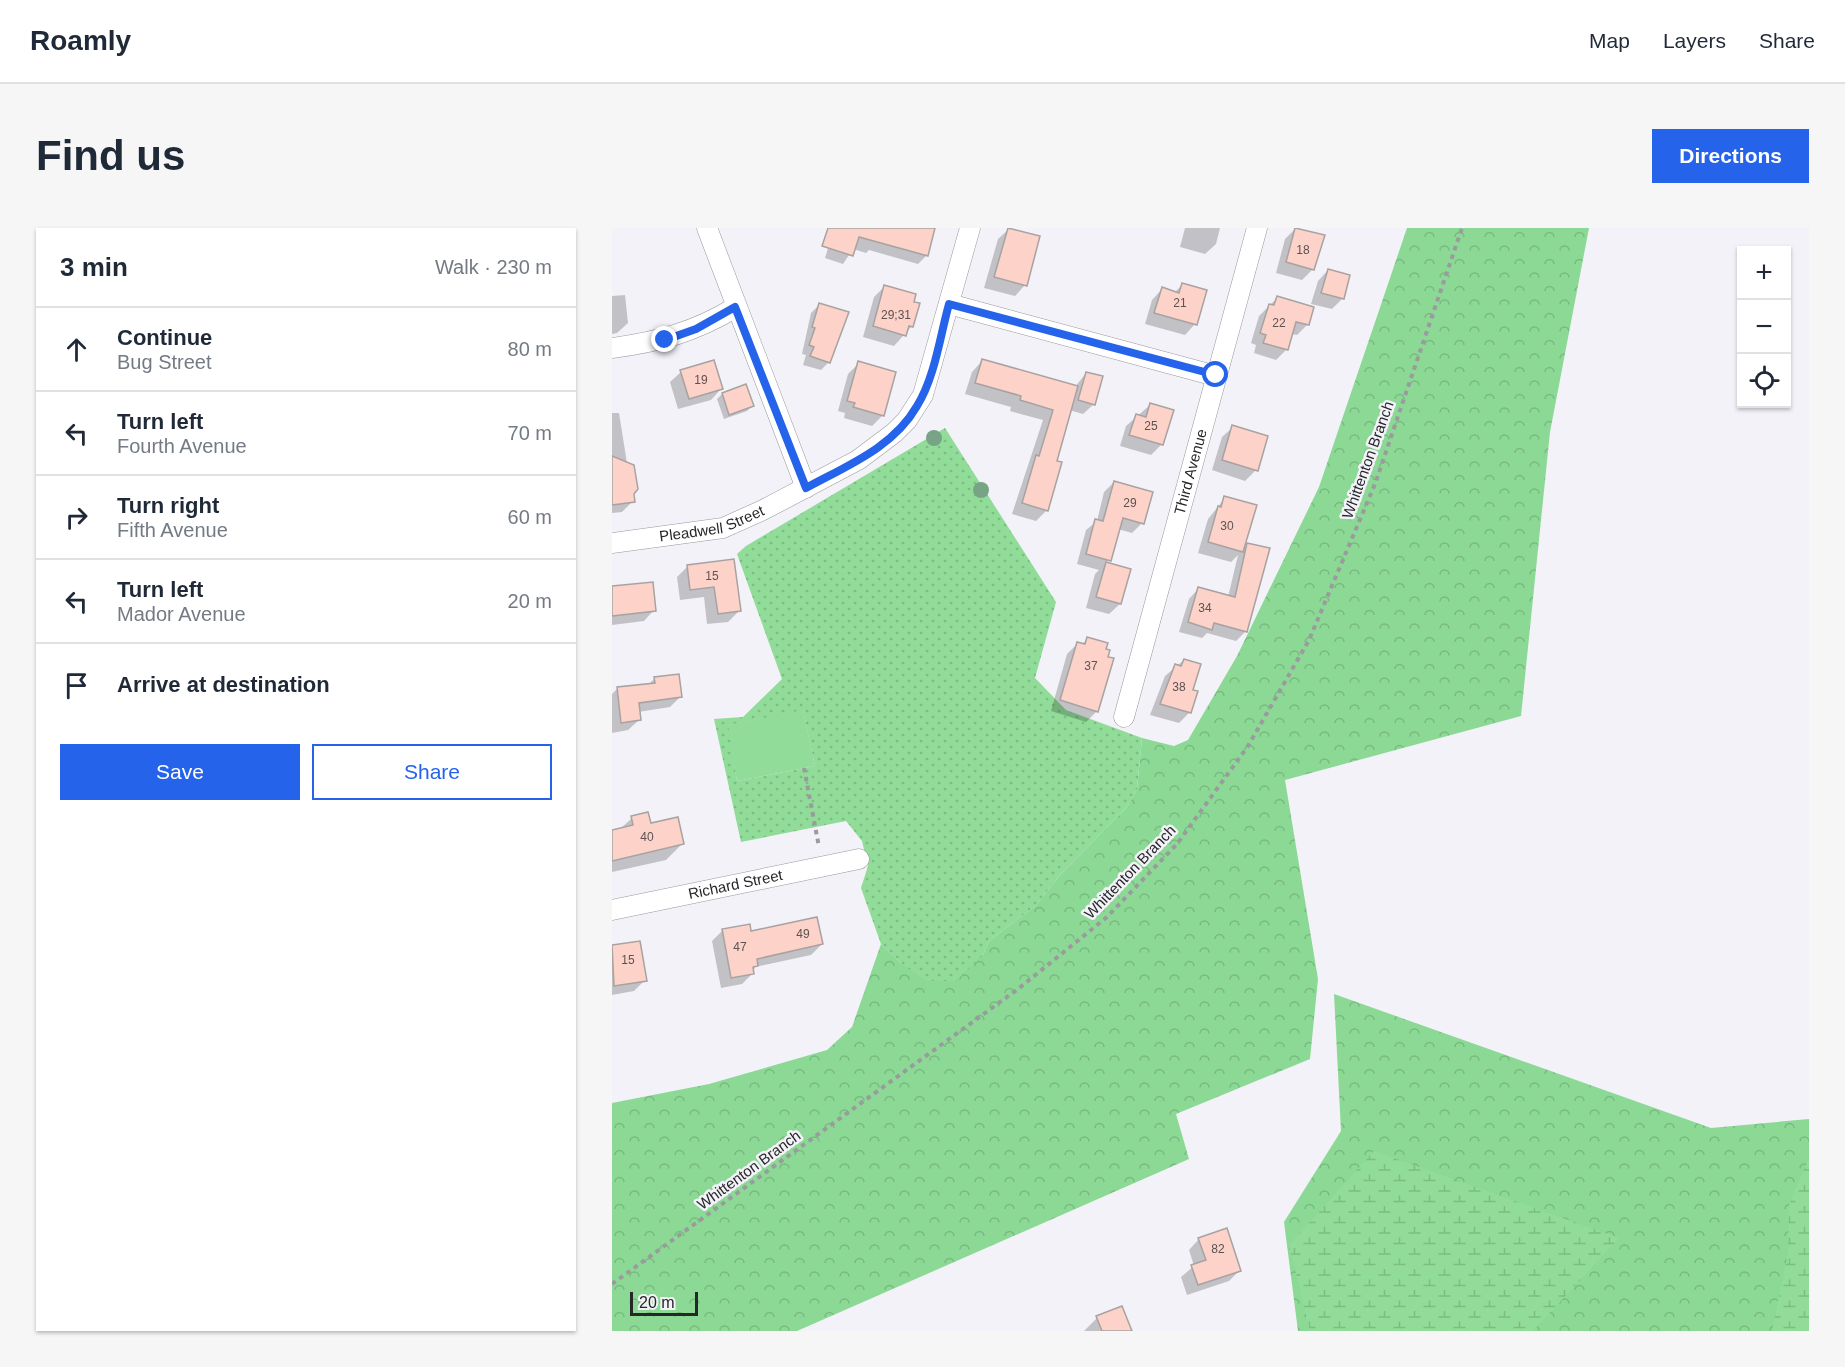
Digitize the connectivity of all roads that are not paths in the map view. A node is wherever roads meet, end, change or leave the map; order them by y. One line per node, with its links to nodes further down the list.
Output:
1 (706, 228): 5 (street)
2 (970, 228): 4 (street, Pleadwell Street)
3 (1257, 228): 7 (street, Third Avenue)
4 (949, 304): 7 (street); 8 (street, Pleadwell Street)
5 (735, 307): 6 (street); 8 (street)
6 (612, 348)
7 (1216, 375): 10 (street, Third Avenue)
8 (806, 488): 9 (street, Pleadwell Street)
9 (612, 543)
10 (1124, 717)
11 (859, 859): 12 (street, Richard Street)
12 (612, 910)

